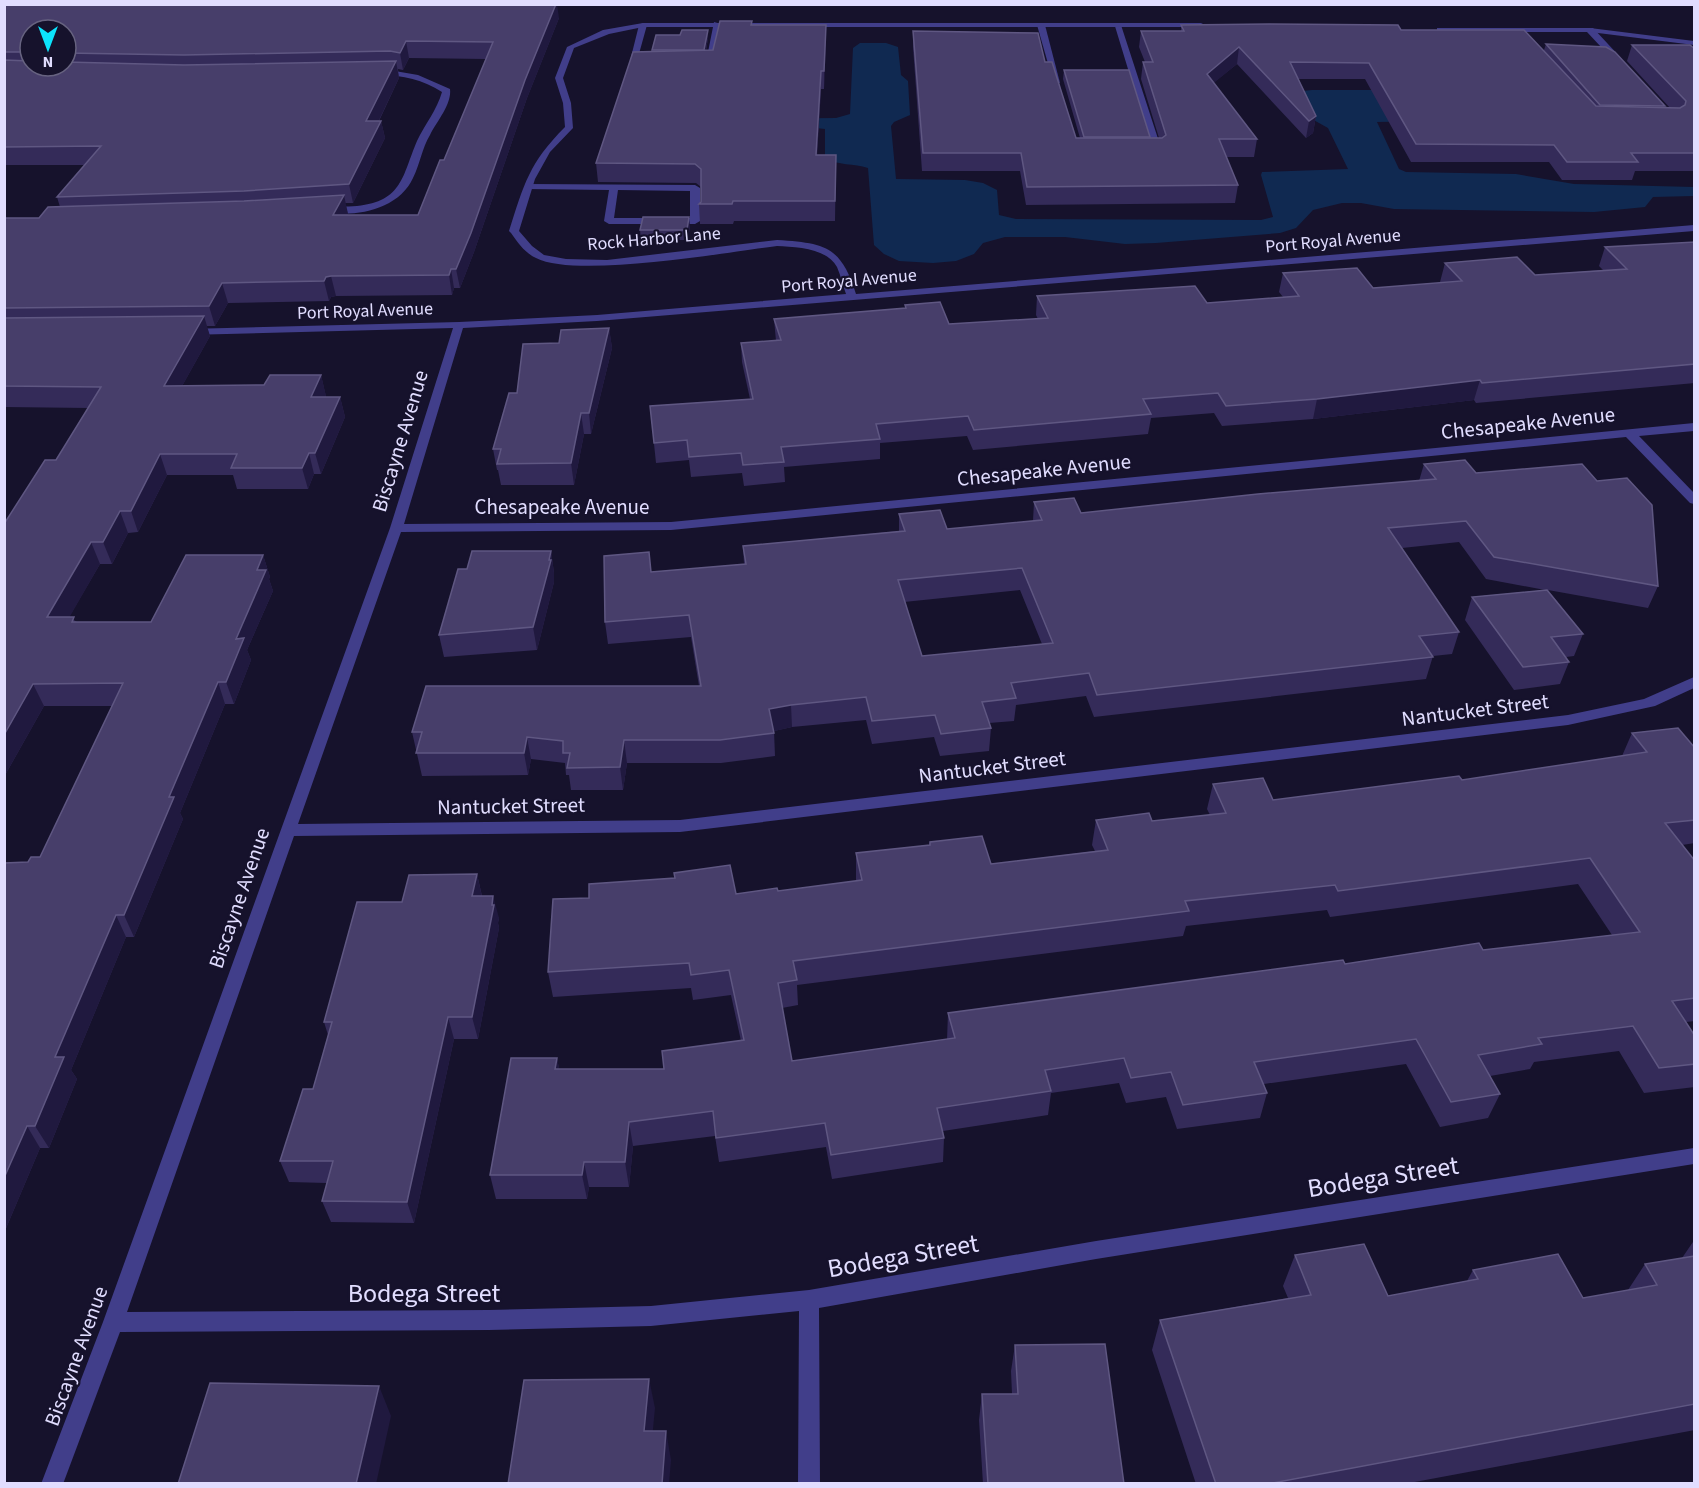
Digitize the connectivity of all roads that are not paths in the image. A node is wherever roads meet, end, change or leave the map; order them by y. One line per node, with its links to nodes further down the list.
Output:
1 (717, 24): 2 (street, Rock Harbor Lane); 3 (street, Rock Harbor Lane); 13 (street)
2 (643, 25): 12 (street); 18 (street, Rock Harbor Lane)
3 (1041, 25): 4 (street, Rock Harbor Lane); 16 (street)
4 (1117, 25): 5 (street, Rock Harbor Lane); 17 (street)
5 (1207, 25)
6 (1515, 29): 7 (street); 8 (street); 9 (street)
7 (1429, 30)
8 (1590, 30): 10 (street); 14 (street)
9 (1523, 38)
10 (1691, 43): 11 (street)
11 (1695, 51)
12 (655, 64)
13 (699, 64)
14 (1628, 71)
15 (370, 74): 20 (street)
16 (1060, 94)
17 (1146, 151)
18 (528, 187): 19 (street); 22 (street, Rock Harbor Lane)
19 (614, 187): 19 (street)
20 (315, 211)
21 (1695, 228): 22 (street, Port Royal Avenue)
22 (852, 297): 23 (street, Port Royal Avenue)
23 (459, 325): 24 (street, Port Royal Avenue); 28 (street, Biscayne Avenue)
24 (176, 333)
25 (1695, 427): 26 (street, Chesapeake Avenue)
26 (1629, 433): 27 (street); 28 (street, Chesapeake Avenue)
27 (1695, 500)
28 (396, 528): 30 (street, Biscayne Avenue)
29 (1695, 682): 30 (street, Nantucket Street)
30 (287, 830): 33 (street, Biscayne Avenue)
31 (1695, 1156): 32 (street, Bodega Street)
32 (809, 1300): 33 (street, Bodega Street); 35 (street)
33 (113, 1322): 34 (street, Biscayne Avenue)
34 (52, 1484)
35 (809, 1484)

